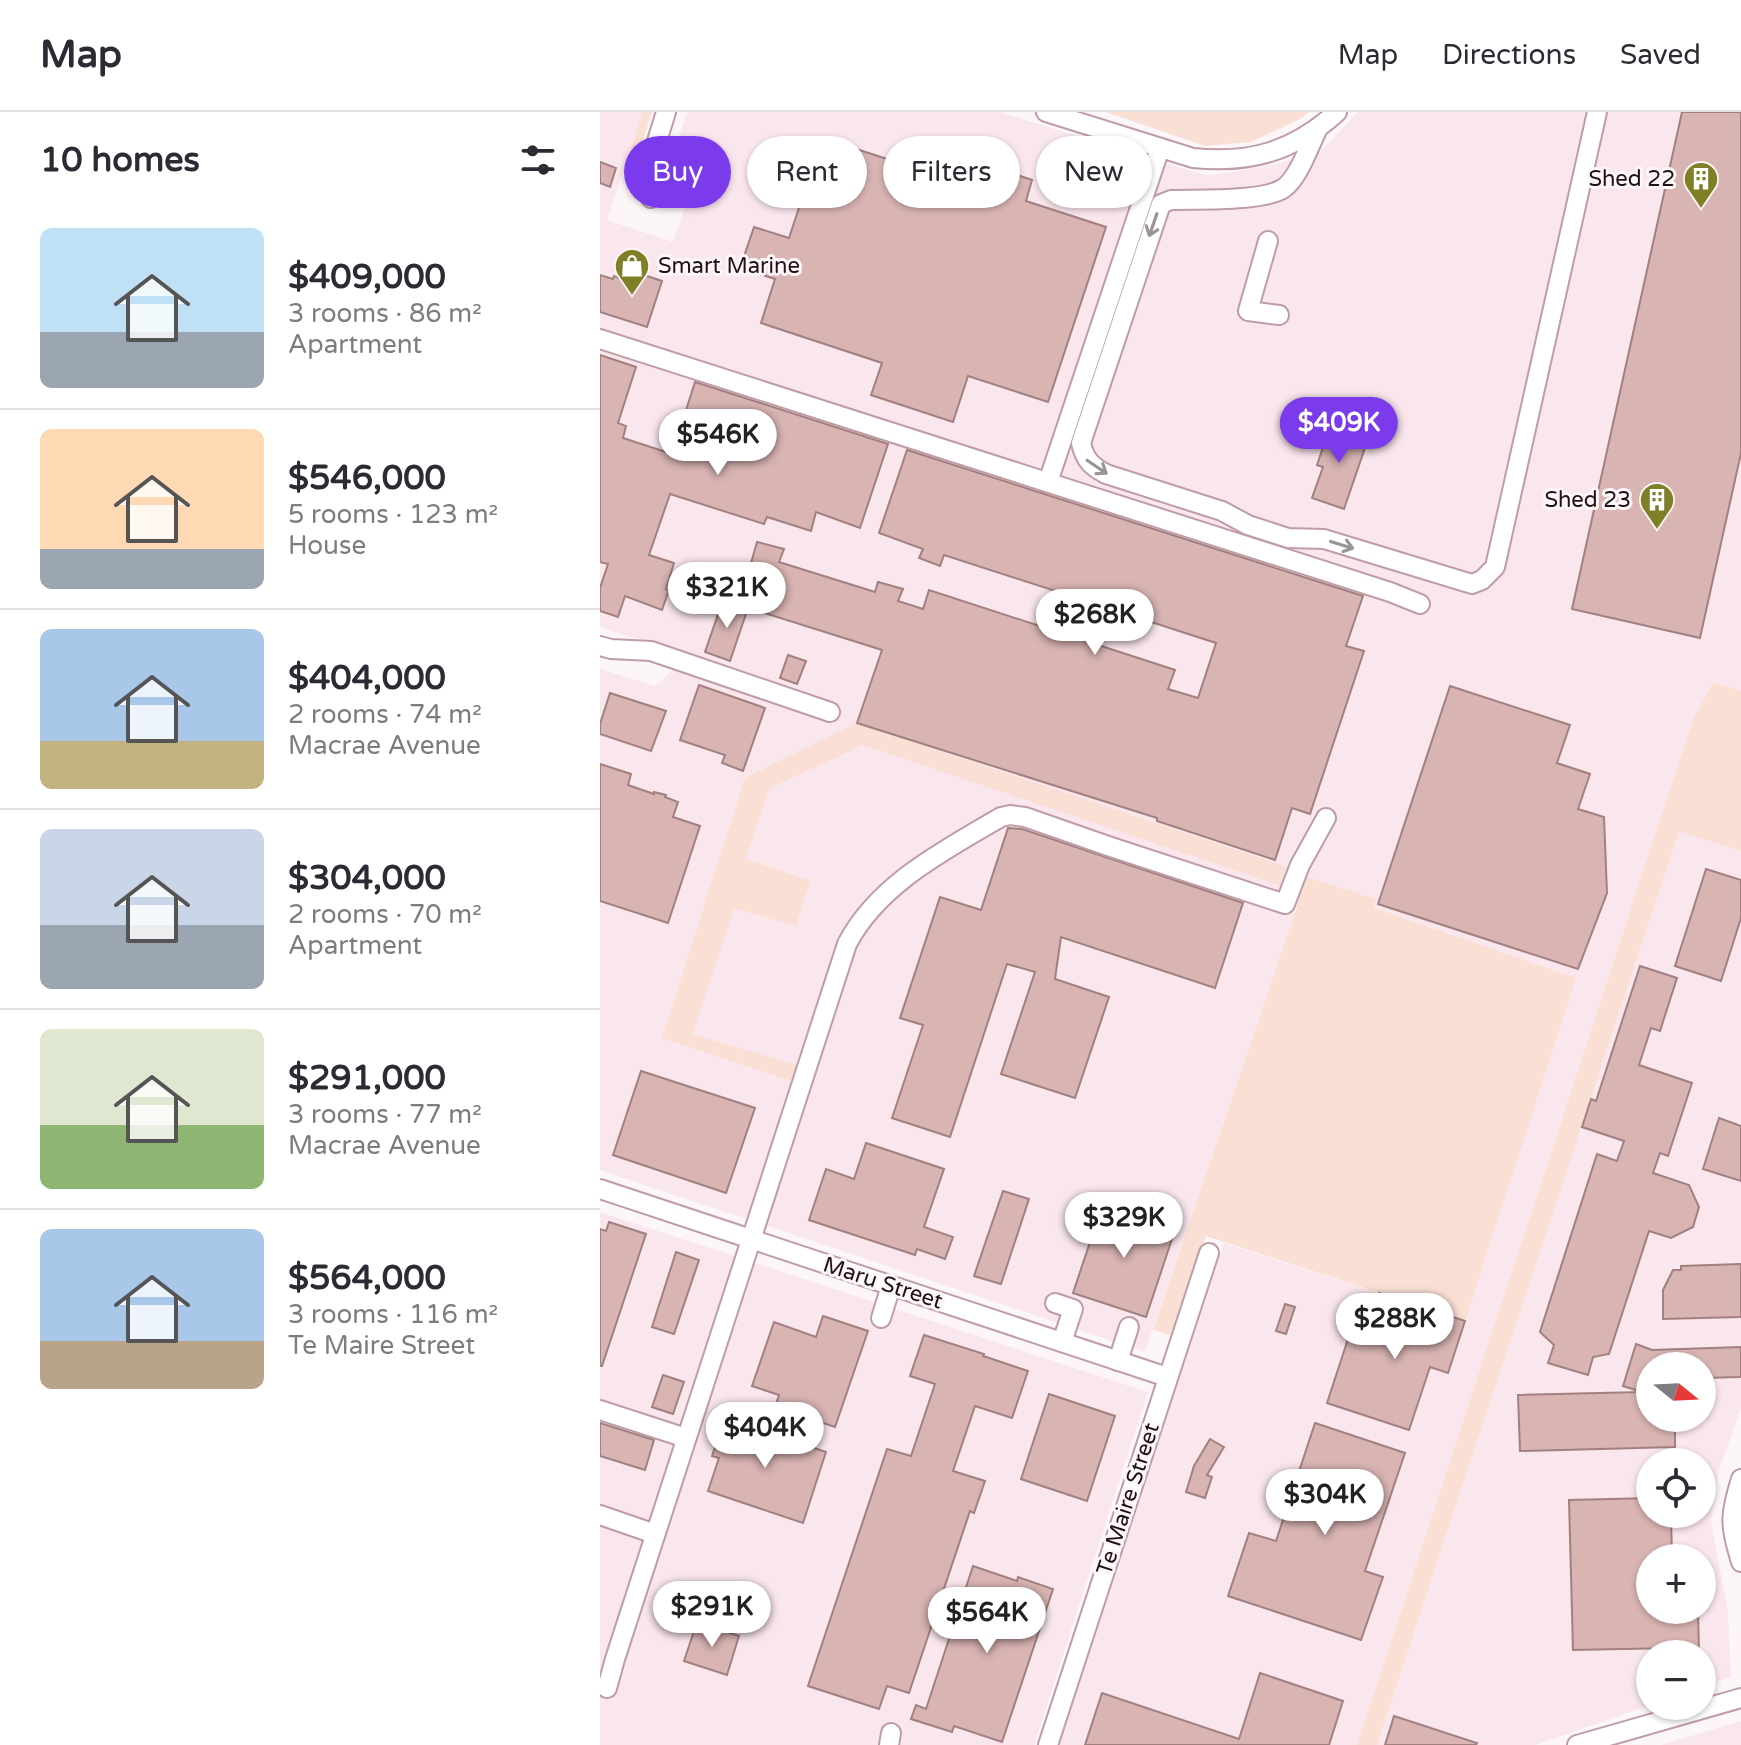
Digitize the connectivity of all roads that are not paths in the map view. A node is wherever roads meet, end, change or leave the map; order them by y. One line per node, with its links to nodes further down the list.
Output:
1 (666, 112): 6 (street)
2 (1046, 112): 7 (street)
3 (1337, 112): 5 (street)
4 (1597, 112): 5 (street, one-way to 4)
5 (1318, 128): 7 (street)
6 (659, 136)
7 (1160, 148): 11 (street)
8 (1268, 241): 9 (street)
9 (1279, 315)
10 (600, 339): 11 (street)
11 (1048, 482): 12 (street)
12 (1420, 604)
13 (600, 646): 14 (street)
14 (830, 712)
15 (1326, 818): 17 (street)
16 (600, 1189): 17 (street, Maru Street)
17 (751, 1239): 19 (street, Maru Street); 27 (street)
18 (1209, 1253): 25 (street, Te Maire Street)
19 (891, 1286): 21 (street); 23 (street, Maru Street)
20 (1055, 1303): 23 (street)
21 (881, 1318)
22 (1129, 1327): 24 (street)
23 (1062, 1342): 24 (street, Maru Street)
24 (1118, 1361): 25 (street, Maru Street)
25 (1167, 1377): 37 (street, Te Maire Street)
26 (600, 1410): 27 (street)
27 (686, 1438): 30 (street)
28 (1741, 1479): 31 (street)
29 (600, 1515): 30 (street)
30 (655, 1534): 33 (street)
31 (1741, 1562)
32 (611, 1609): 33 (street)
33 (629, 1615): 34 (street)
34 (607, 1656): 35 (street)
35 (607, 1688)
36 (1741, 1698): 38 (street)
37 (1048, 1745)
38 (1577, 1745)

